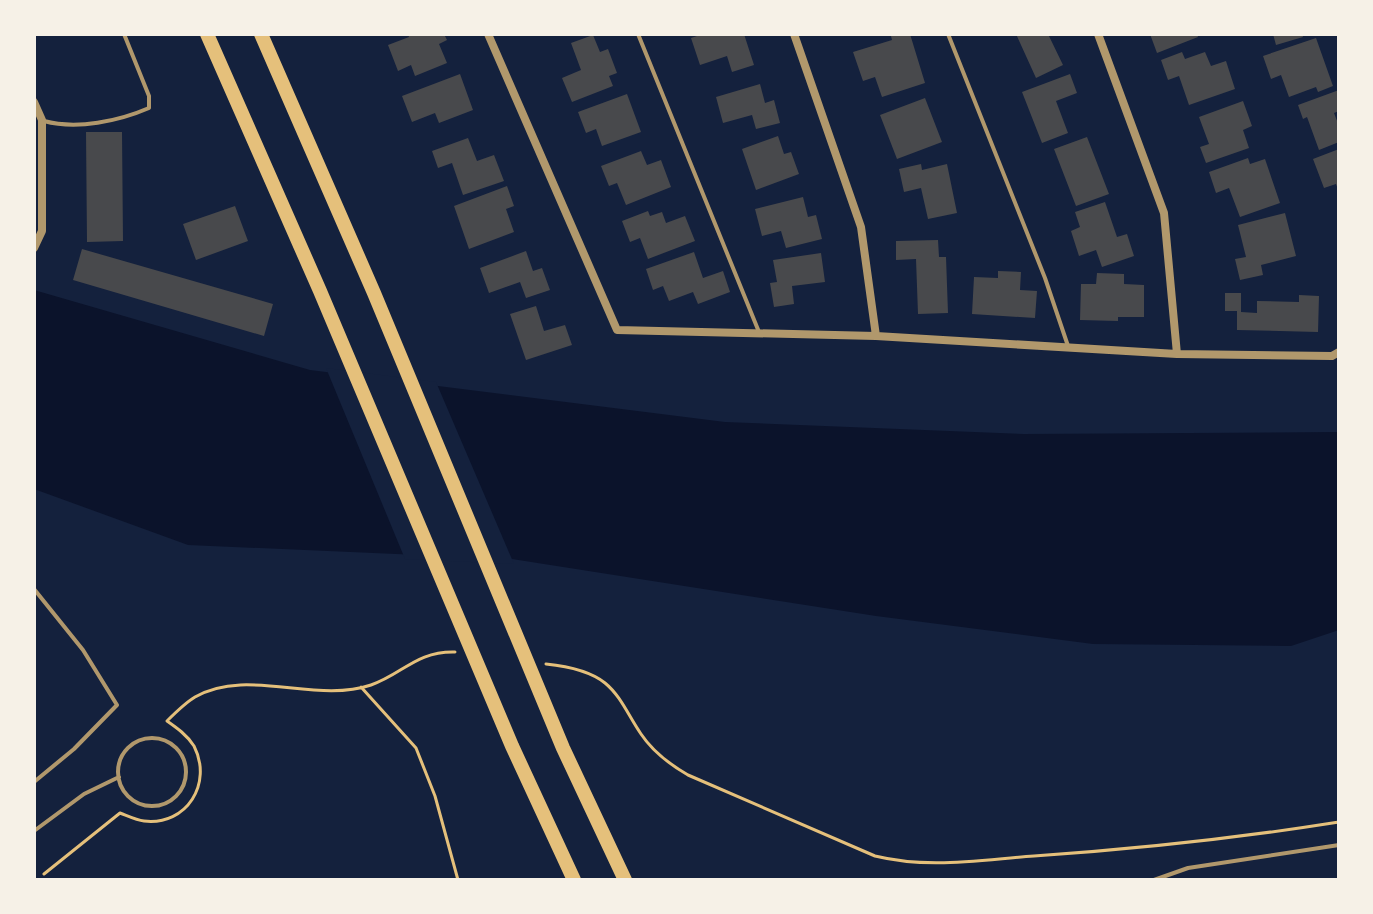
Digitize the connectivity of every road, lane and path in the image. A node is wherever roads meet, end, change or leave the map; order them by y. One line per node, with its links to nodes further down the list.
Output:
1 (124, 34): 10 (lane)
2 (207, 34): 28 (highway)
3 (261, 34): 29 (highway)
4 (488, 34): 12 (street)
5 (638, 34): 12 (lane)
6 (794, 34): 13 (street)
7 (948, 34): 14 (lane)
8 (1098, 34): 16 (street)
9 (34, 102): 10 (street)
10 (42, 120): 11 (street)
11 (34, 248)
12 (759, 333): 13 (street)
13 (876, 336): 14 (street)
14 (1069, 348): 16 (street)
15 (1339, 352): 16 (street)
16 (1177, 354)
17 (34, 589): 22 (lane)
18 (468, 653): 20 (path)
19 (546, 664): 23 (path)
20 (361, 687): 26 (path); 27 (path)
21 (119, 777): 21 (lane); 24 (lane)
22 (34, 782)
23 (1339, 822)
24 (34, 831)
25 (1339, 845): 30 (lane)
26 (44, 874)
27 (458, 880)
28 (574, 880)
29 (625, 880)
30 (1154, 880)

